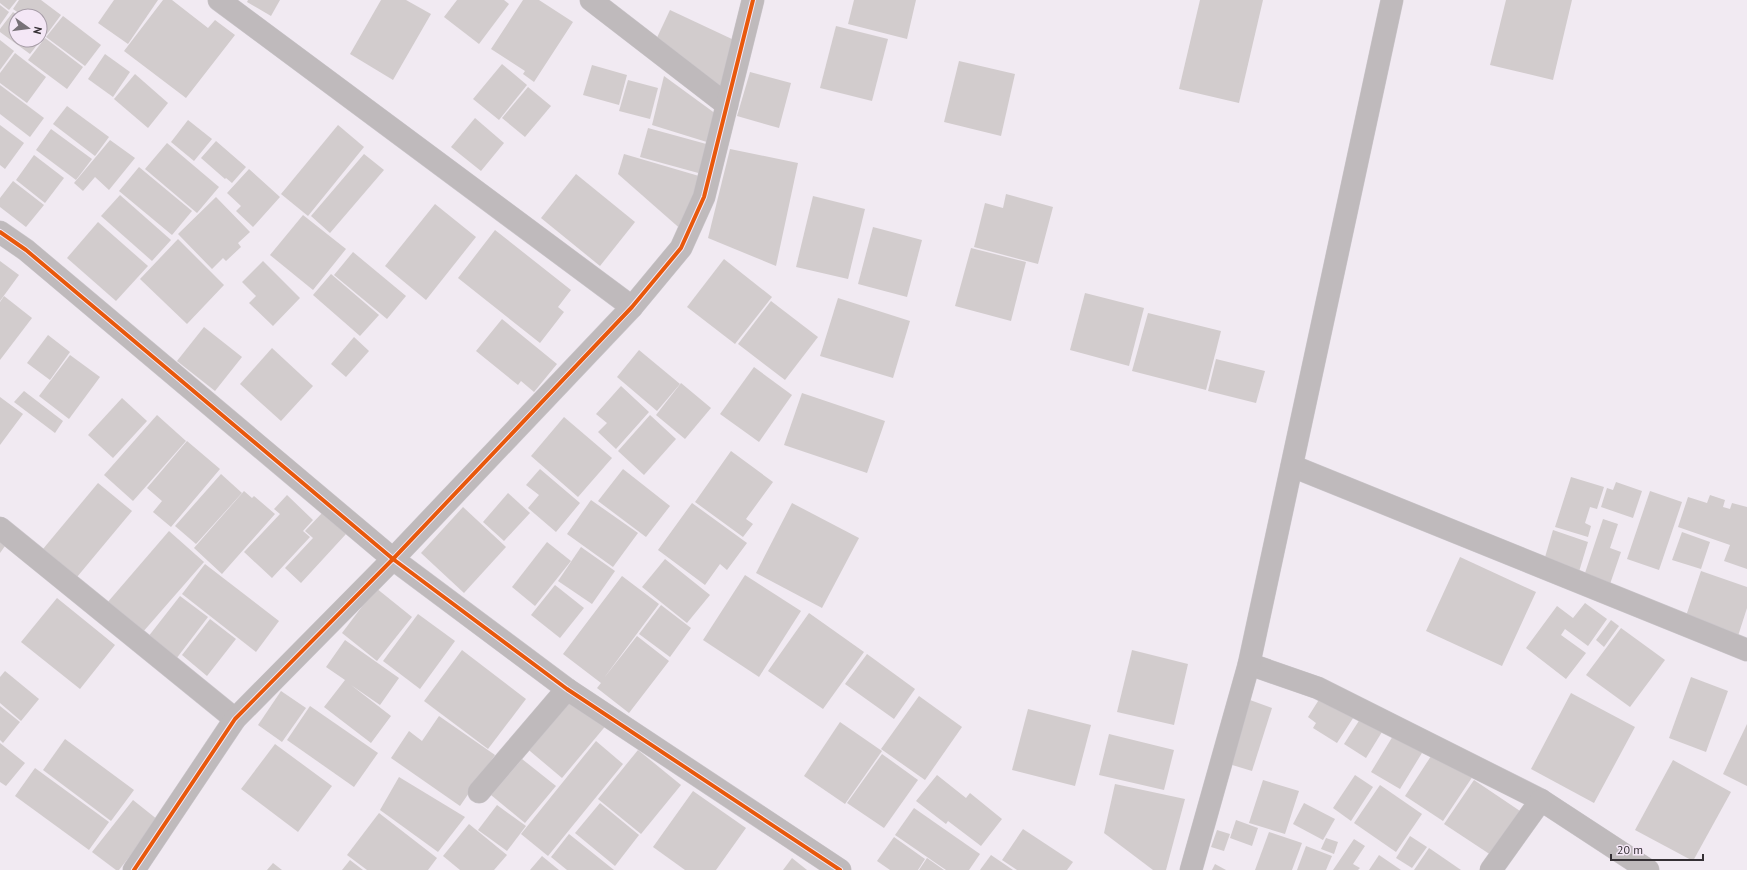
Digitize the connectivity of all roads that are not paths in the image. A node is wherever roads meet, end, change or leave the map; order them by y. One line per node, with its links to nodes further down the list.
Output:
1 (219, 0): 7 (street)
2 (591, 0): 5 (street)
3 (753, 0): 5 (street)
4 (1392, 0): 8 (street)
5 (727, 105): 7 (street)
6 (0, 232): 10 (street)
7 (632, 307): 10 (street)
8 (1292, 466): 11 (street); 12 (street)
9 (0, 528): 14 (street)
10 (393, 560): 13 (street); 14 (street)
11 (1747, 650)
12 (1249, 664): 16 (street); 19 (street)
13 (567, 689): 15 (street); 18 (street)
14 (235, 719): 17 (street)
15 (479, 792)
16 (1542, 800): 20 (street); 21 (street)
17 (134, 870)
18 (840, 870)
19 (1191, 870)
20 (1491, 870)
21 (1648, 870)

